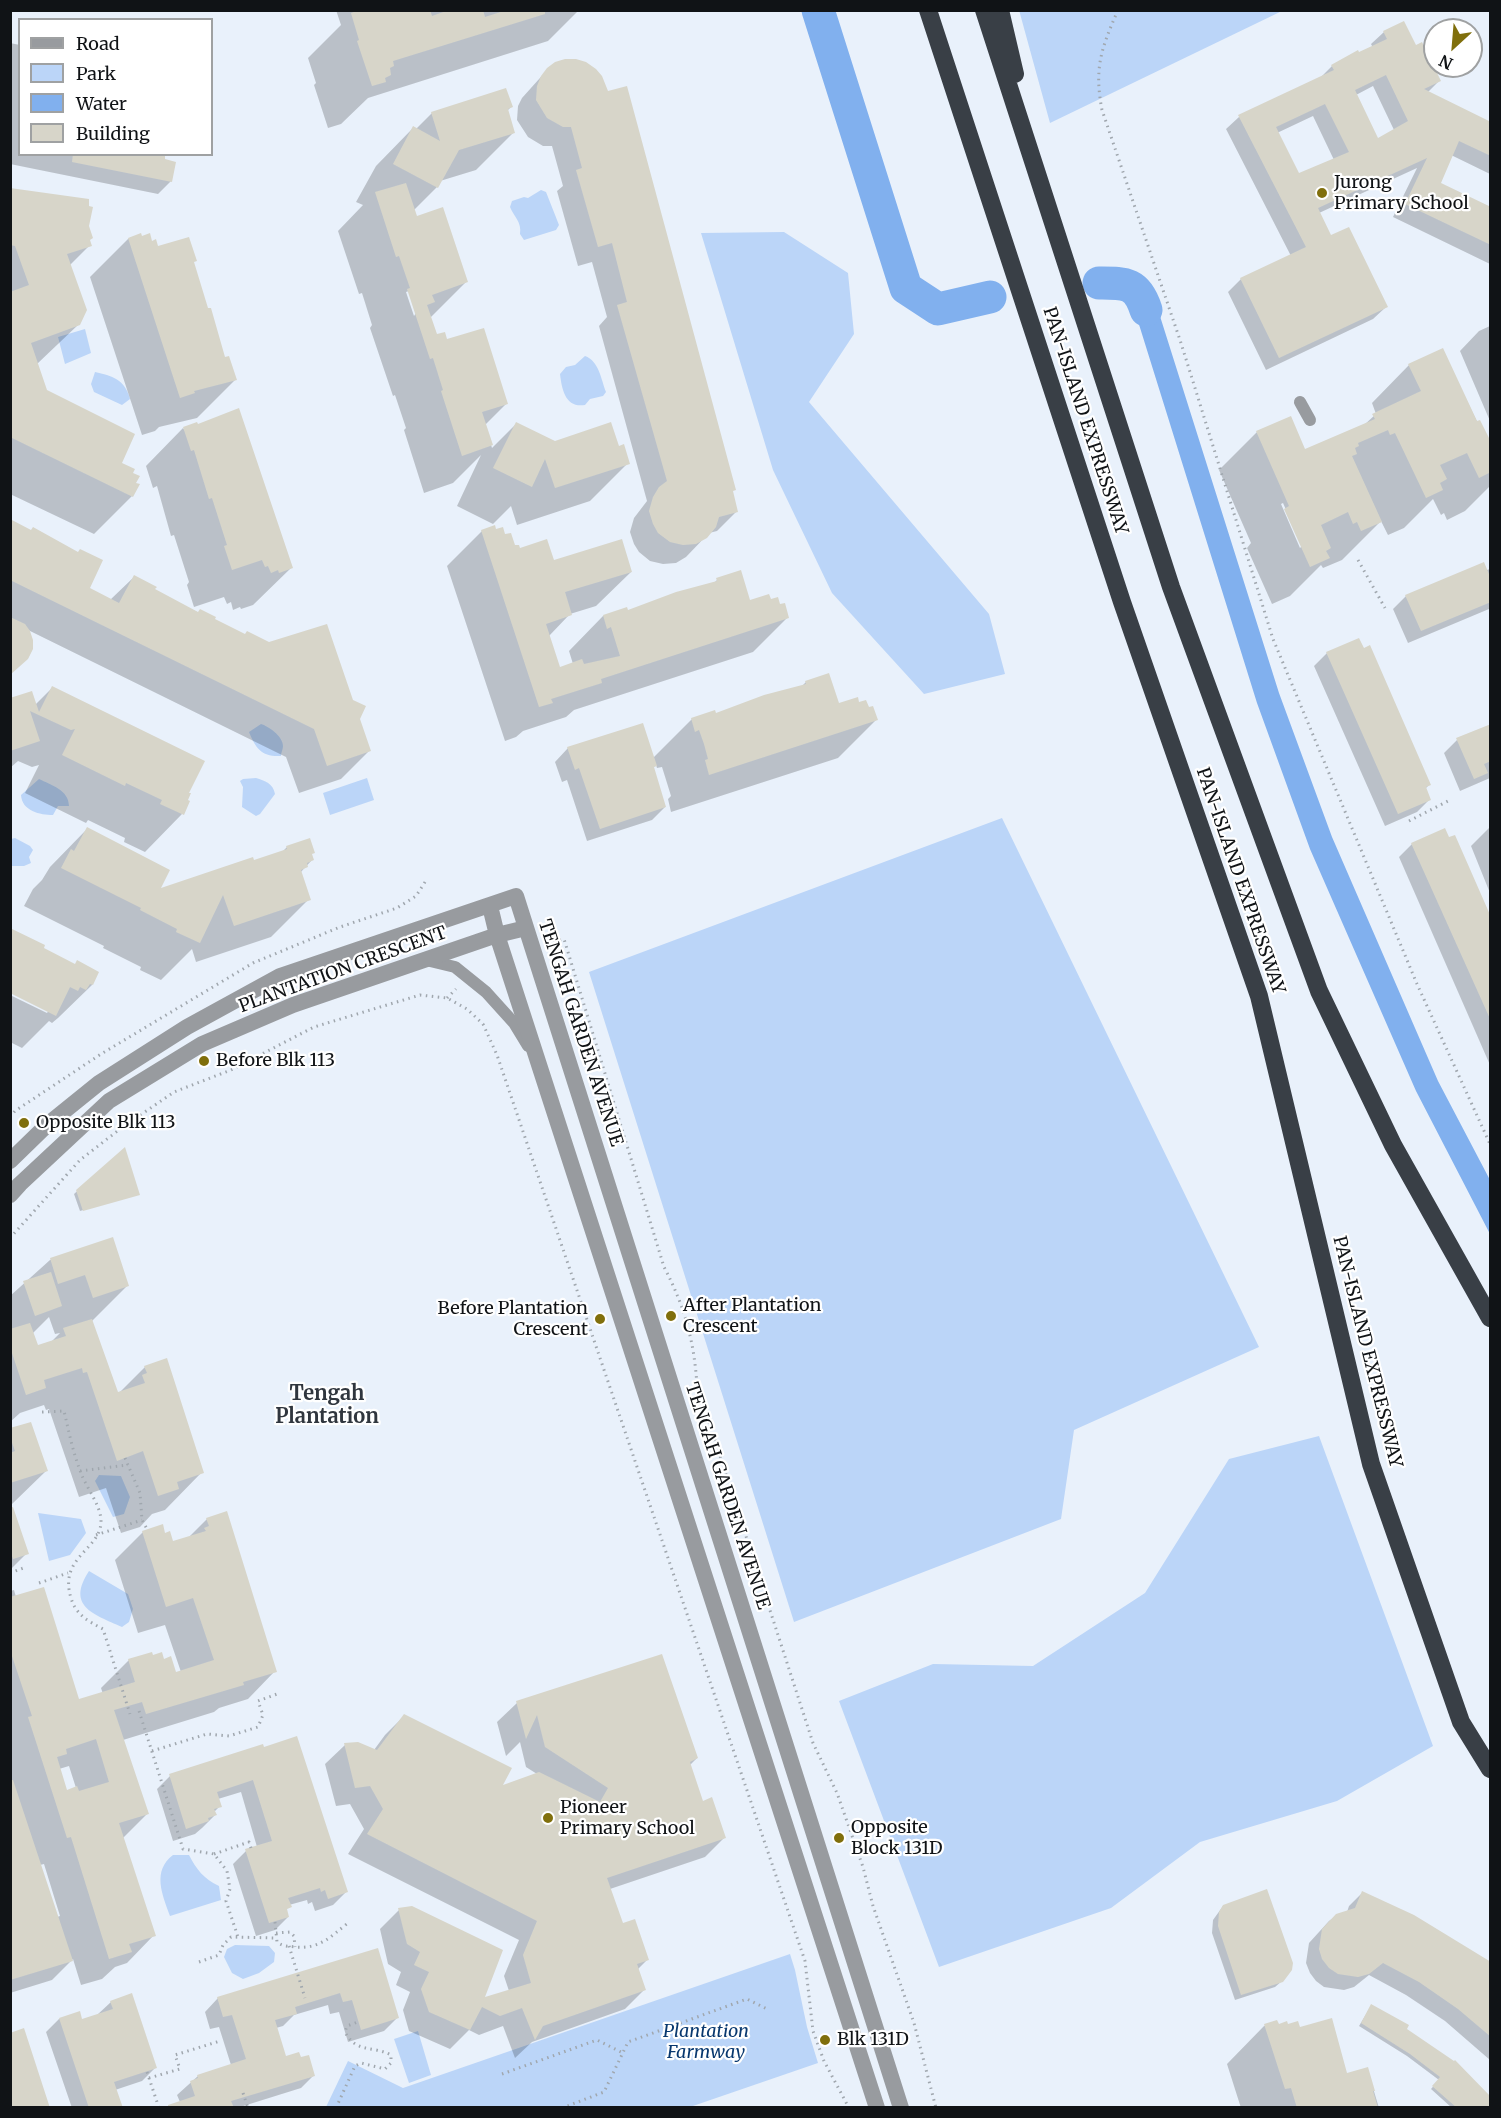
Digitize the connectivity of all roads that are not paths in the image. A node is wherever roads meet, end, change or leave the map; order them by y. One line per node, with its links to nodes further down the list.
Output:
1 (928, 10): 16 (highway, PAN-ISLAND EXPRESSWAY)
2 (984, 10): 4 (highway, PAN-ISLAND EXPRESSWAY)
3 (1000, 10): 4 (highway)
4 (1047, 210): 15 (highway, PAN-ISLAND EXPRESSWAY)
5 (1300, 402): 6 (lane)
6 (1310, 420)
7 (516, 896): 8 (street, PLANTATION CRESCENT); 9 (street, TENGAH GARDEN AVENUE)
8 (490, 906): 10 (street); 13 (street, PLANTATION CRESCENT)
9 (526, 928): 10 (street, PLANTATION CRESCENT); 17 (street, TENGAH GARDEN AVENUE)
10 (497, 935): 11 (street, PLANTATION CRESCENT); 12 (street)
11 (425, 959): 12 (lane); 14 (street, PLANTATION CRESCENT)
12 (539, 1066): 18 (street)
13 (10, 1161)
14 (10, 1195)
15 (1491, 1318)
16 (1491, 1769)
17 (858, 1973): 18 (street); 20 (street, TENGAH GARDEN AVENUE)
18 (835, 1980): 19 (street)
19 (877, 2108)
20 (901, 2108)

